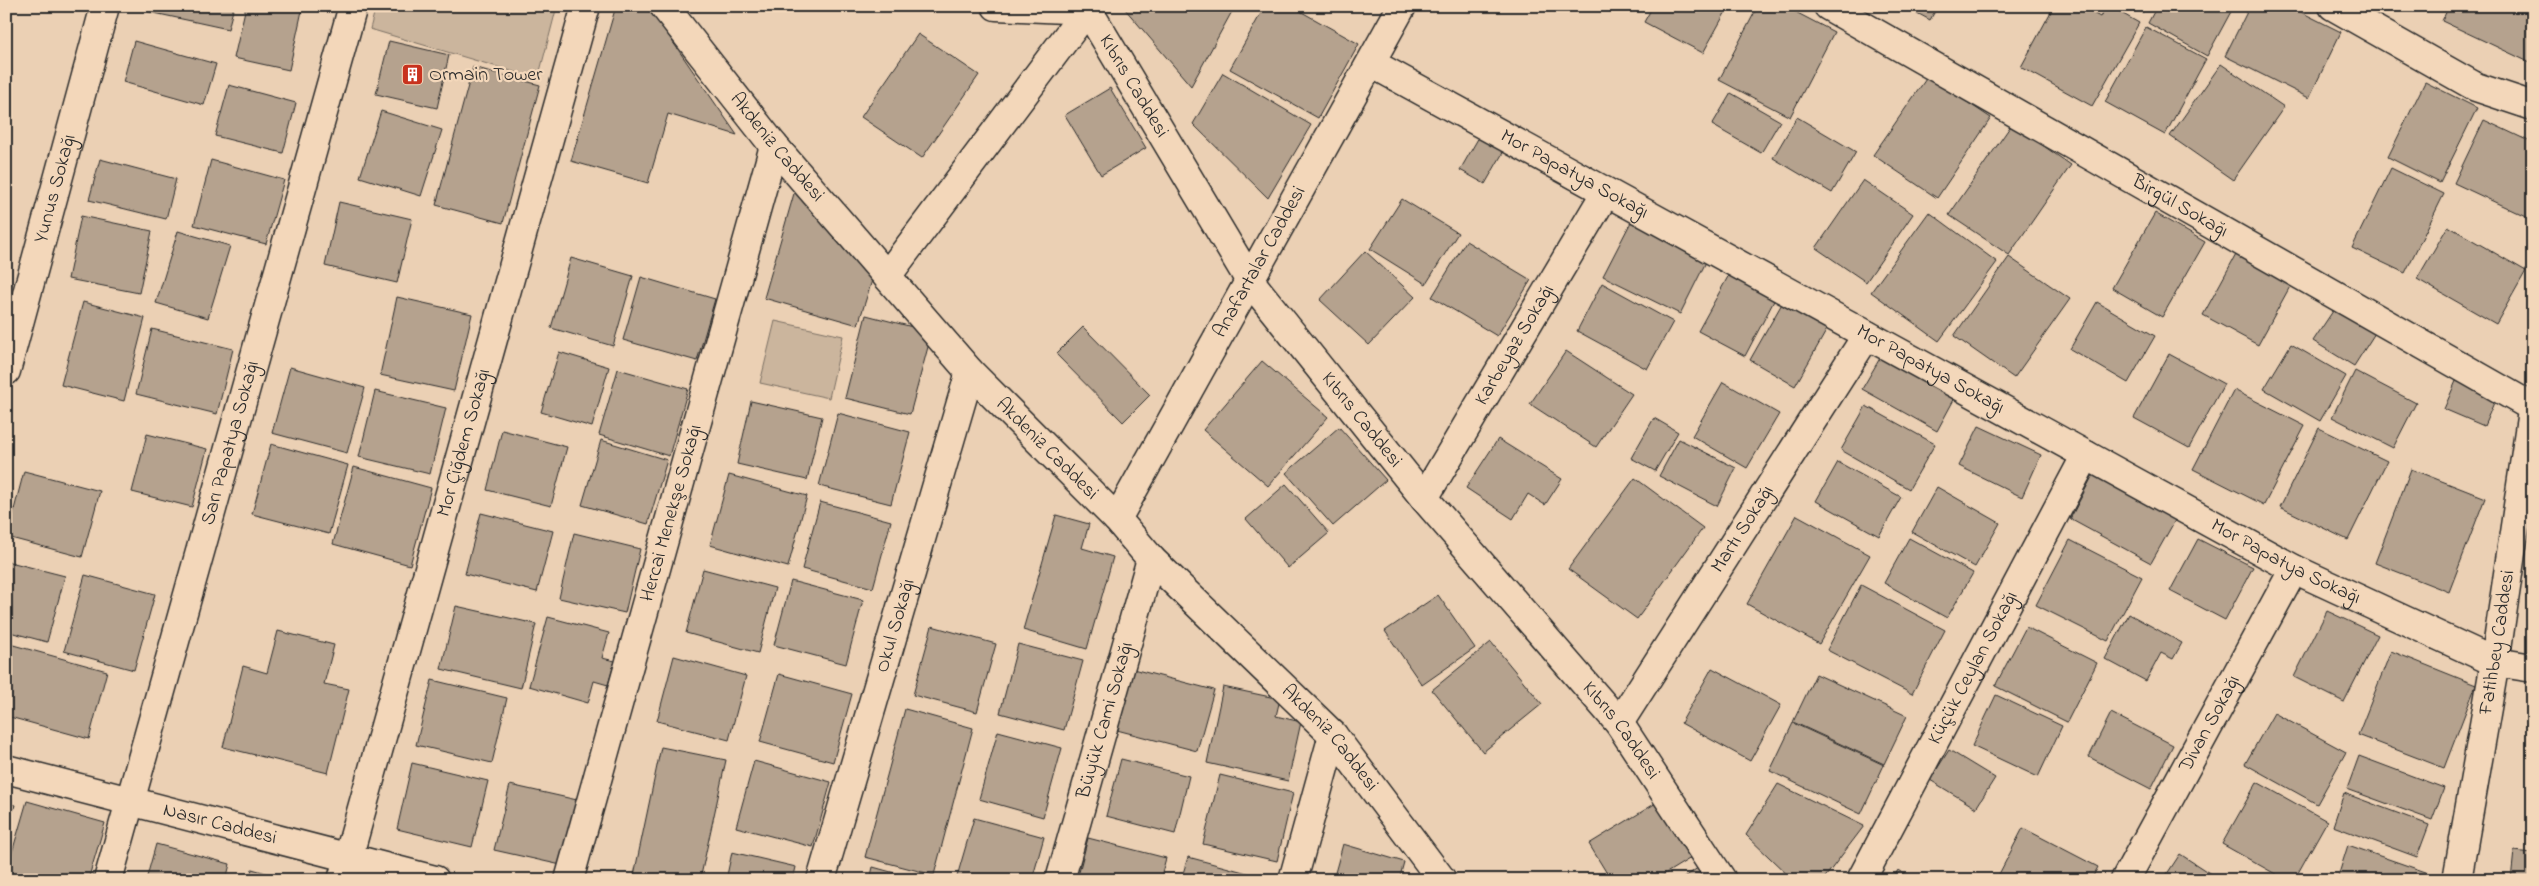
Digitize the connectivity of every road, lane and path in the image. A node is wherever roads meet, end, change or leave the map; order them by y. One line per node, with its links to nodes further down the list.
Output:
1 (105, 6): 17 (street, Yunus Sokağı)
2 (353, 6): 30 (street, Sarı Papatya Sokağı)
3 (586, 6): 31 (street, Mor Çiğdem Sokağı)
4 (664, 6): 12 (street, Akdeniz Caddesi)
5 (996, 6): 9 (street)
6 (1402, 6): 10 (street, Anafartalar Caddesi)
7 (1828, 6): 19 (street, Birgül Sokağı)
8 (2334, 6): 11 (street)
9 (1089, 8): 14 (street); 15 (street, Kıbrıs Caddesi)
10 (1371, 63): 13 (street, Mor Papatya Sokağı); 15 (street, Anafartalar Caddesi)
11 (2533, 106)
12 (774, 146): 14 (street, Akdeniz Caddesi); 34 (street, Hercai Menekşe Sokağı)
13 (1606, 192): 16 (street, Mor Papatya Sokağı); 21 (street, Karbeyaz Sokağı)
14 (887, 276): 18 (street, Akdeniz Caddesi)
15 (1250, 281): 21 (street, Kıbrıs Caddesi); 22 (street, Anafartalar Caddesi)
16 (1867, 335): 20 (street, Mor Papatya Sokağı); 27 (street, Martı Sokağı)
17 (6, 371)
18 (970, 372): 22 (street, Akdeniz Caddesi); 35 (street, Okul Sokağı)
19 (2533, 406): 25 (street, Fatihbey Caddesi)
20 (2086, 455): 24 (street, Mor Papatya Sokağı); 40 (street, Küçük Ceylan Sokağı)
21 (1424, 498): 27 (street, Kıbrıs Caddesi)
22 (1117, 519): 23 (street, Akdeniz Caddesi)
23 (1151, 559): 28 (street, Akdeniz Caddesi); 36 (street, Büyük Cami Sokağı)
24 (2294, 569): 25 (street, Mor Papatya Sokağı); 41 (street, Divan Sokağı)
25 (2495, 662): 26 (street, Mor Papatya Sokağı); 42 (street, Fatihbey Caddesi)
26 (2533, 668)
27 (1619, 723): 39 (street, Kıbrıs Caddesi)
28 (1333, 735): 37 (street); 38 (street, Akdeniz Caddesi)
29 (6, 769): 30 (street, Nasır Caddesi)
30 (130, 801): 31 (street, Nasır Caddesi); 32 (street, Sarı Papatya Sokağı)
31 (345, 868): 33 (street, Nasır Caddesi)
32 (108, 880)
33 (435, 880)
34 (569, 880)
35 (821, 880)
36 (1060, 880)
37 (1293, 880)
38 (1442, 880)
39 (1722, 880)
40 (1861, 880)
41 (2125, 880)
42 (2457, 880)

